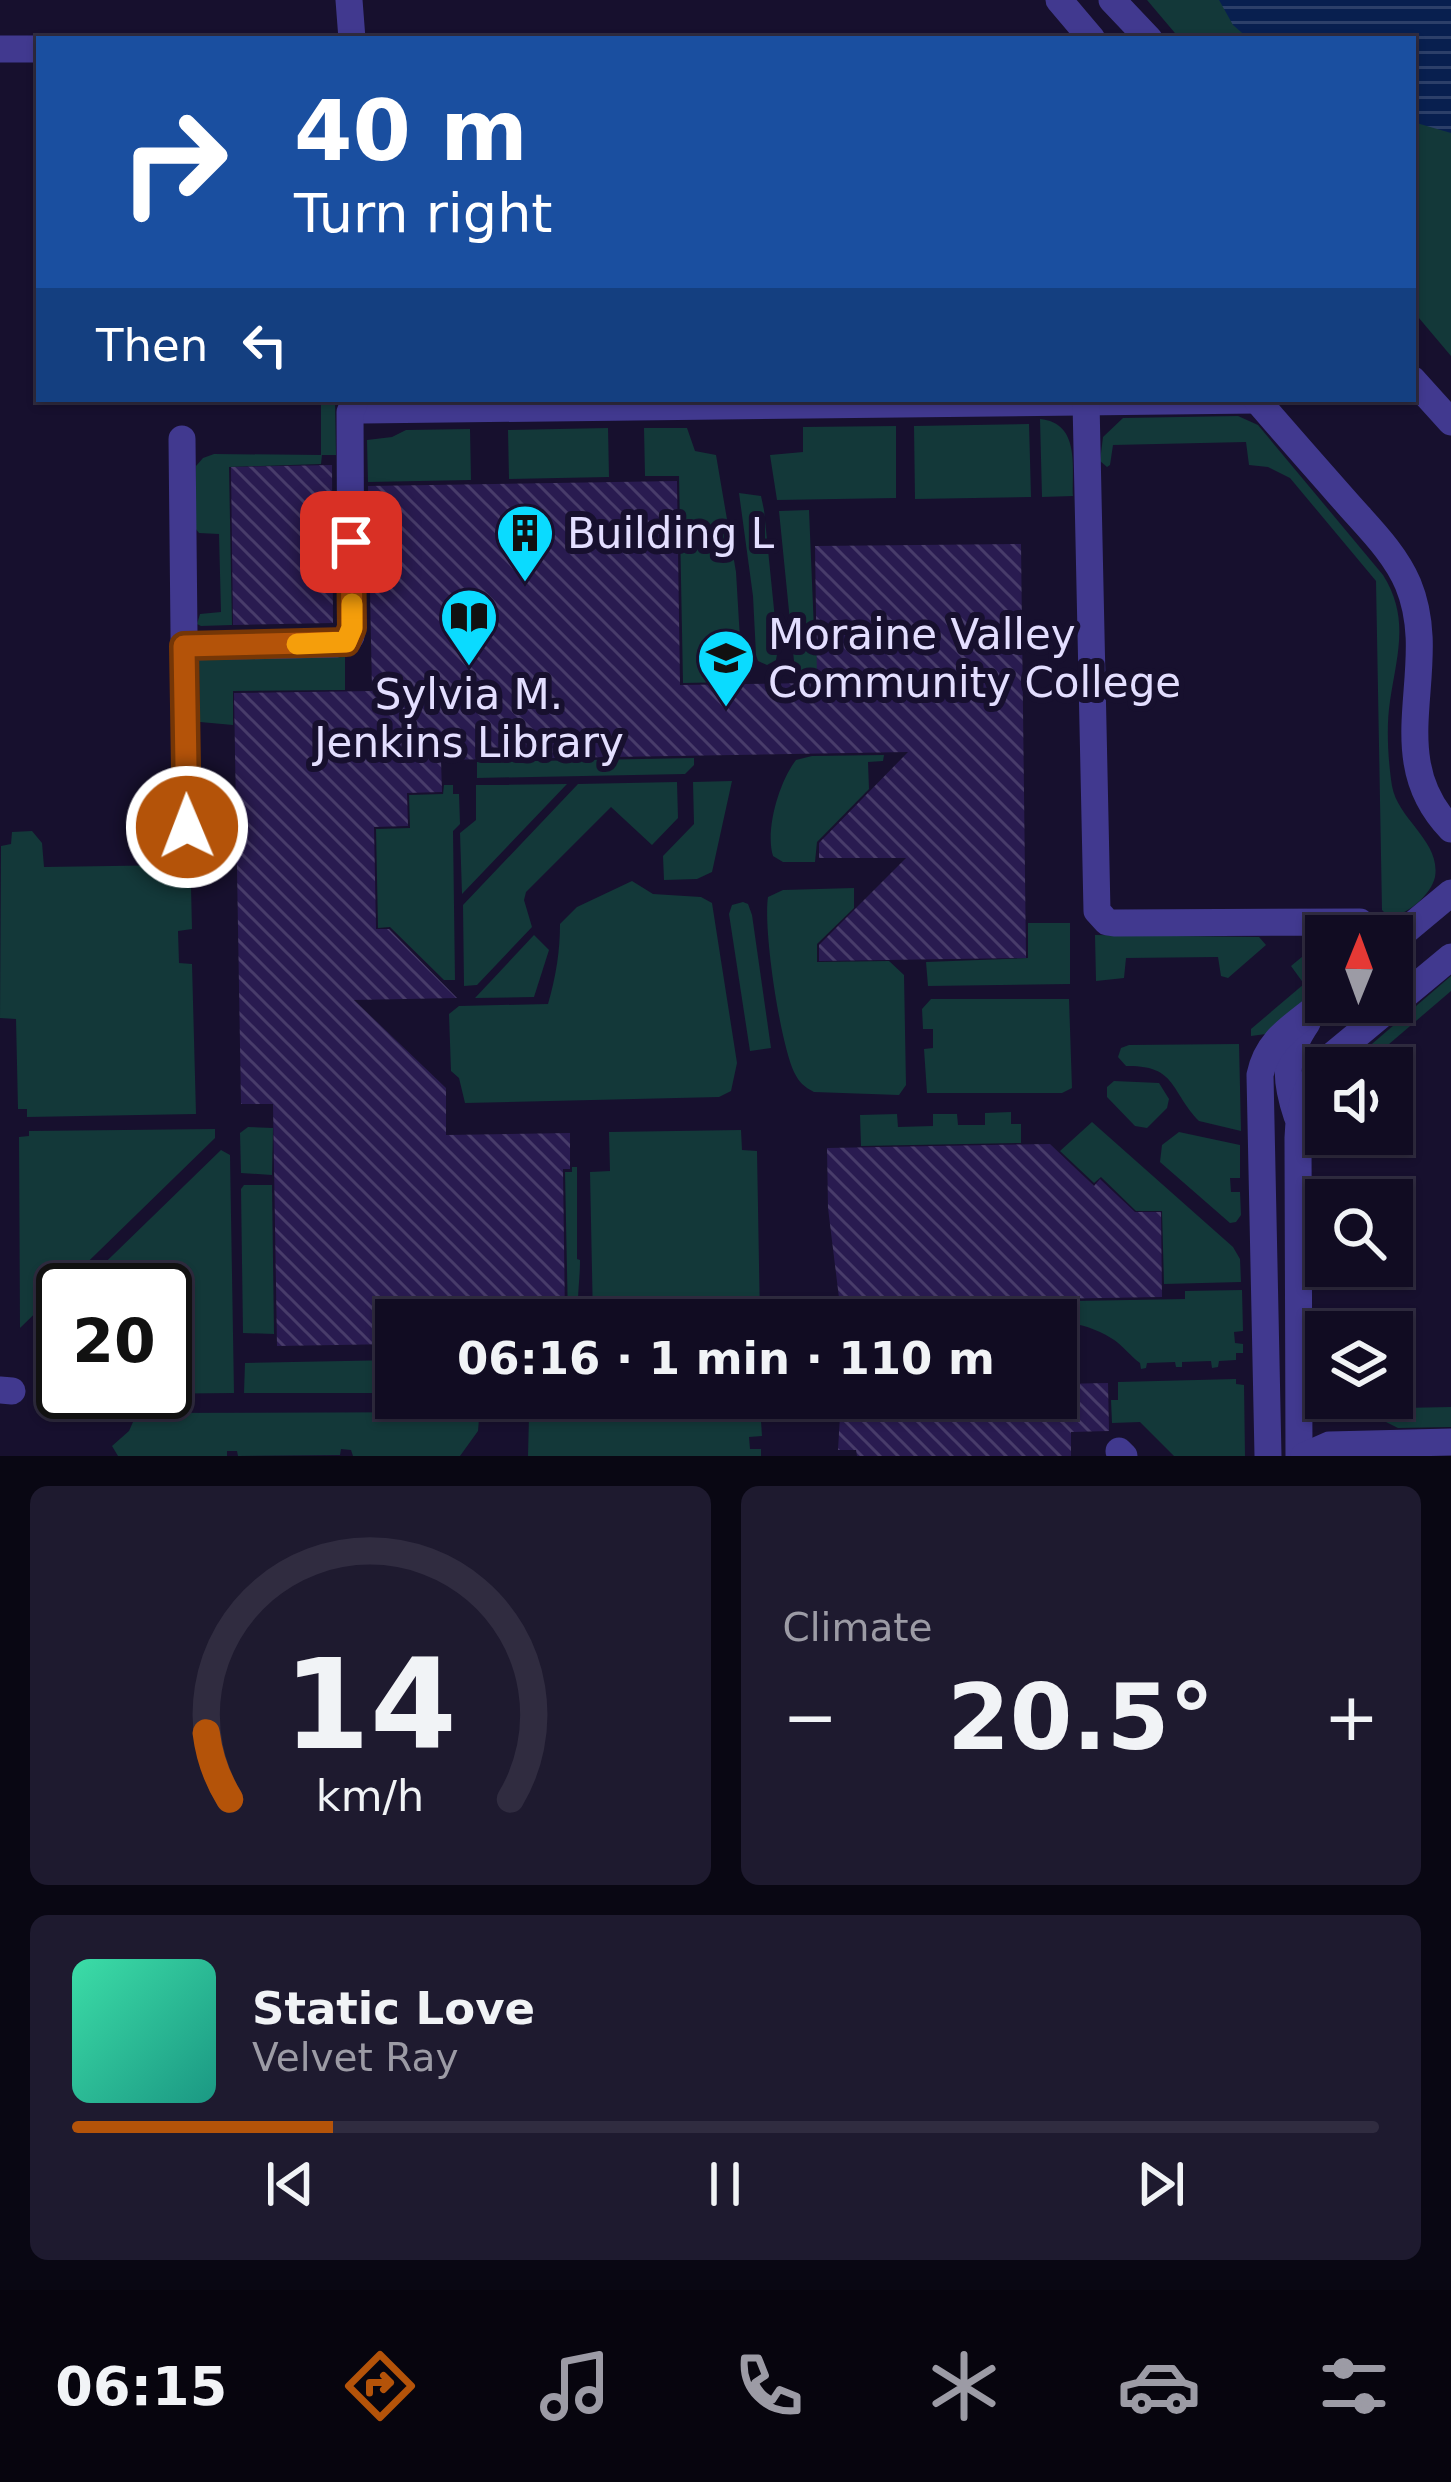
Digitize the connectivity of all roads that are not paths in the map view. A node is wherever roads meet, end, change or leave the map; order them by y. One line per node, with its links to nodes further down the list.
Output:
1 (349, 0): 4 (street)
2 (1059, 0): 5 (street)
3 (1116, 3): 6 (street)
4 (352, 36)
5 (1089, 36)
6 (1146, 36)
7 (0, 49): 8 (street)
8 (36, 49)
9 (1416, 383): 14 (street)
10 (354, 402): 11 (street); 16 (street)
11 (765, 402): 12 (street)
12 (1086, 402): 20 (street)
13 (1259, 402): 17 (street)
14 (1451, 422)
15 (182, 439): 16 (street)
16 (184, 646): 18 (street)
17 (1451, 829)
18 (195, 869)
19 (1451, 893): 21 (street)
20 (1305, 922)
21 (1413, 925)
22 (1451, 957): 25 (street)
23 (1305, 1016): 27 (street)
24 (1309, 1023): 25 (street)
25 (1298, 1120): 28 (street)
26 (1451, 1442): 28 (street)
27 (1268, 1456)
28 (1302, 1456)

